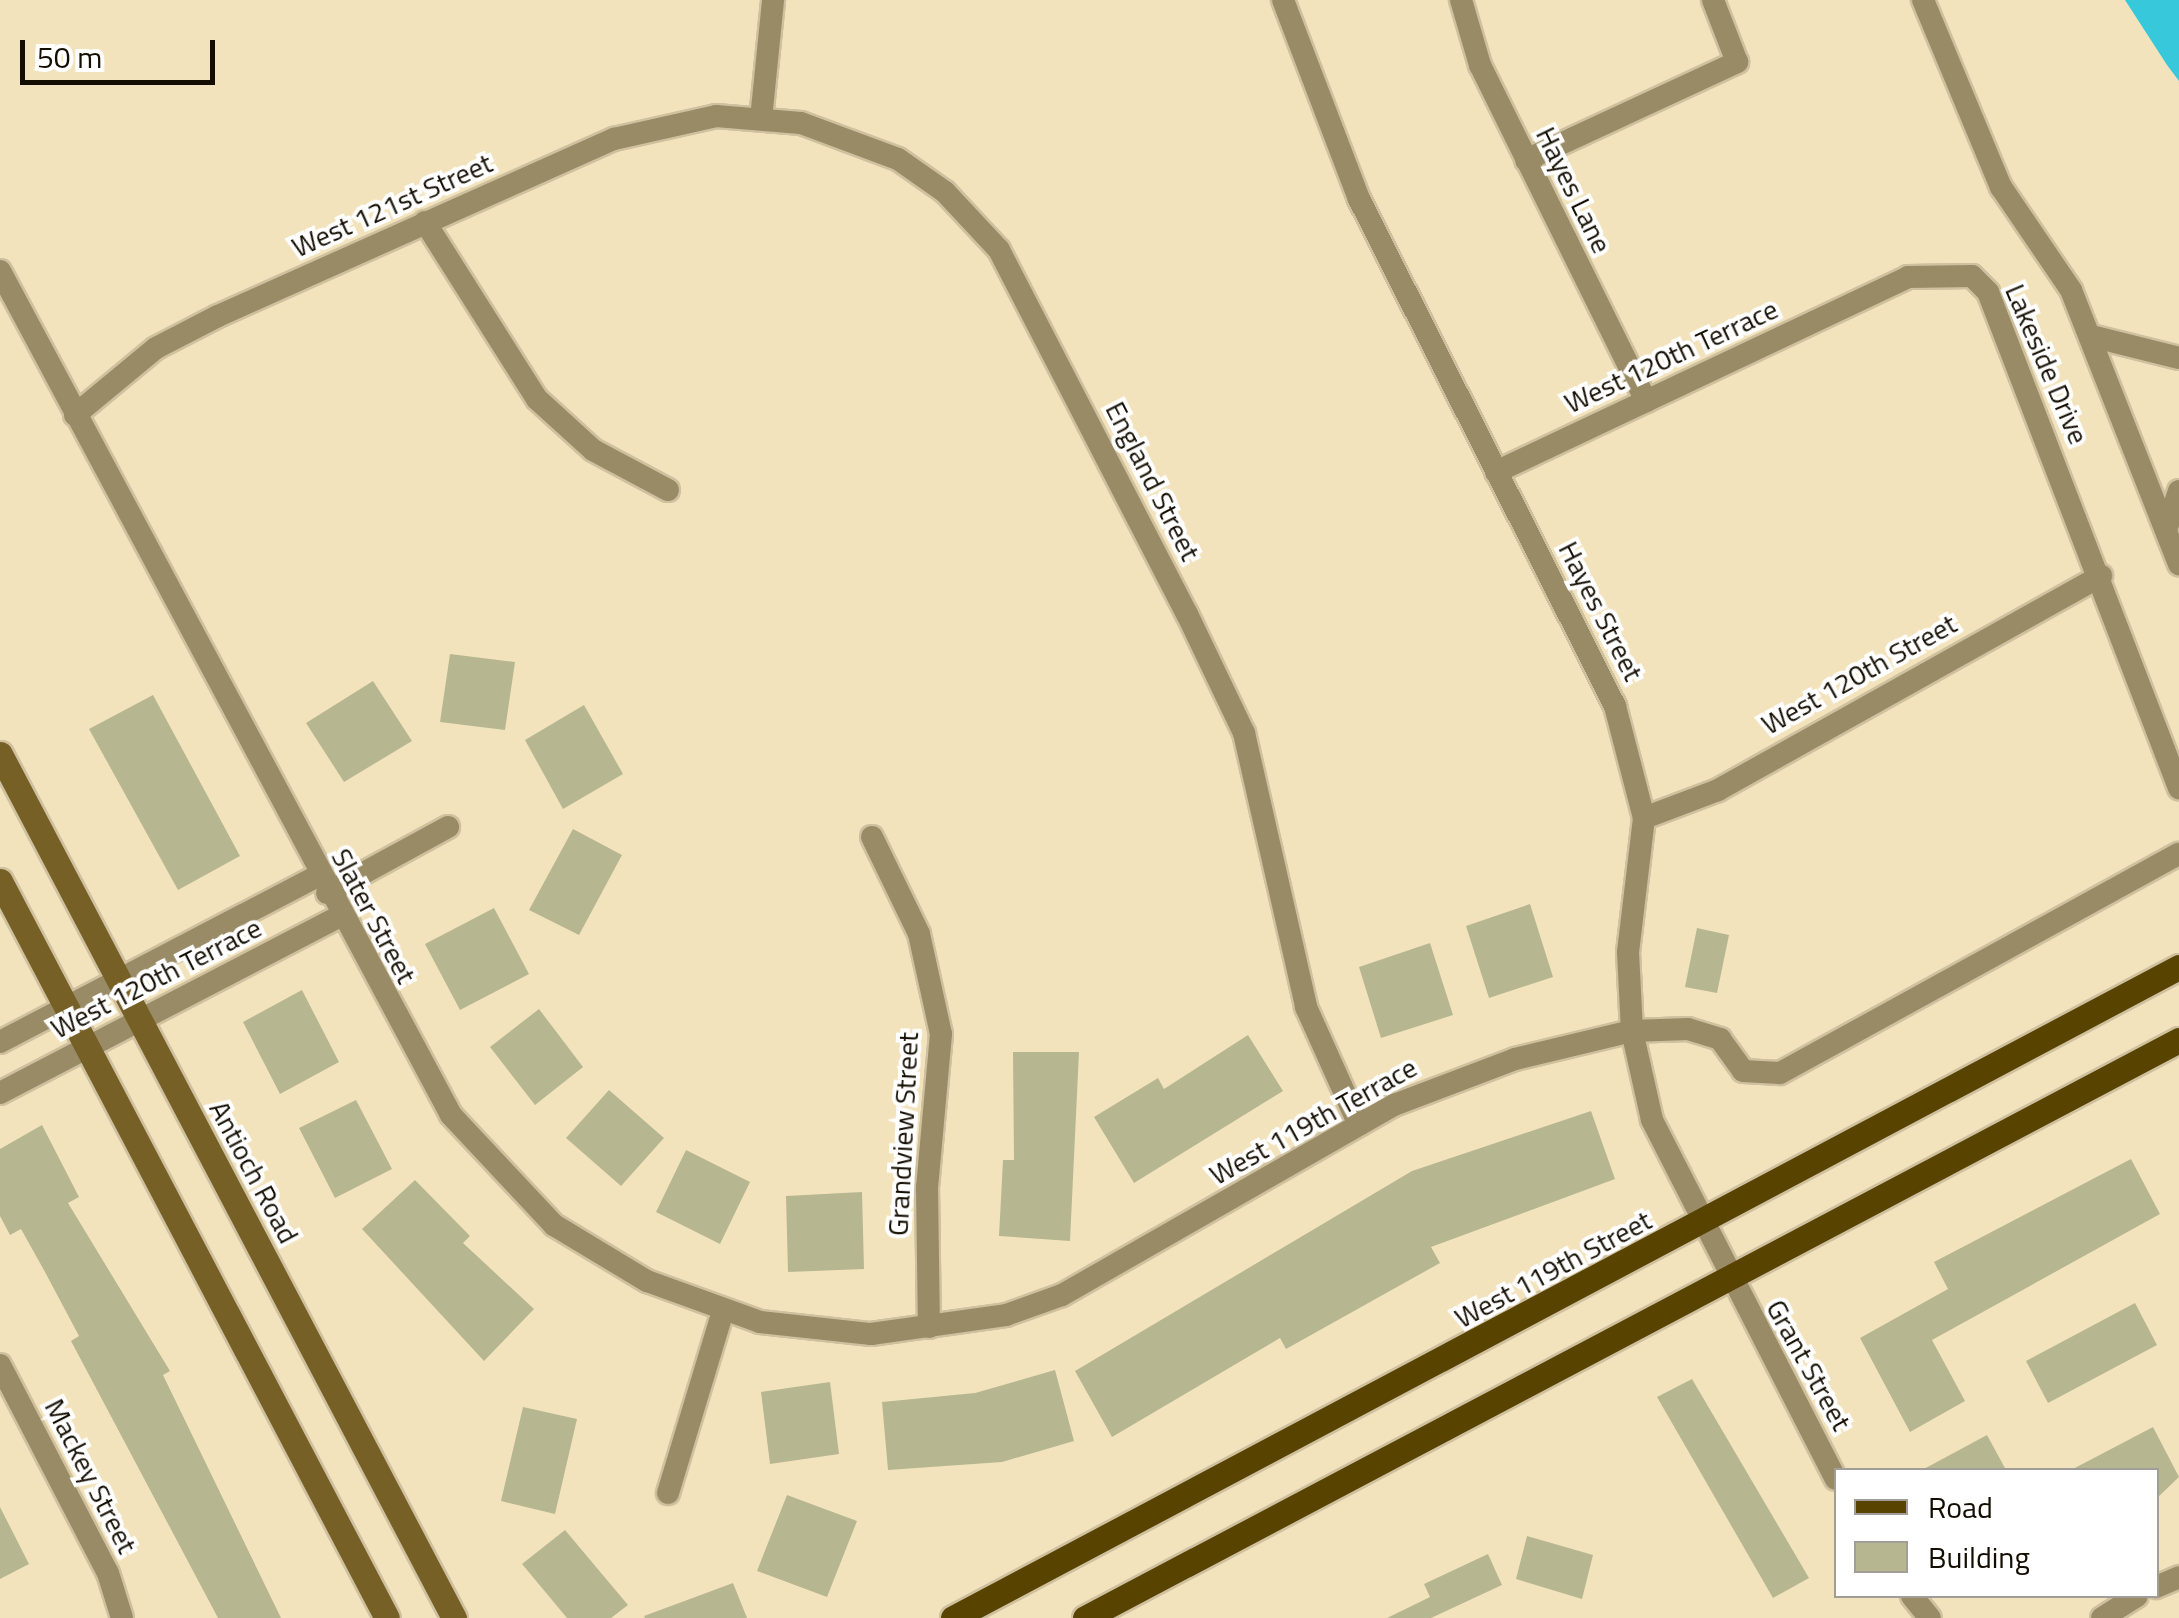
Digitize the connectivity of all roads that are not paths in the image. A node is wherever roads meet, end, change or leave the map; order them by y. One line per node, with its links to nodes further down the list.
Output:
1 (773, 0): 6 (street)
2 (1284, 0): 15 (street, Hayes Street)
3 (1461, 0): 7 (street, Hayes Lane)
4 (1713, 0): 7 (street)
5 (1923, 0): 11 (street, Lakeside Drive)
6 (761, 120): 8 (street, West 121st Street); 39 (street, England Street)
7 (1526, 160): 13 (street, Hayes Lane)
8 (425, 222): 14 (street, West 121st Street); 16 (street)
9 (0, 272): 14 (street, Slater Street)
10 (1872, 295): 13 (street, West 120th Terrace); 20 (street, Lakeside Drive)
11 (2091, 336): 12 (street, Lakeside Drive); 18 (street, Lakeside Drive)
12 (2179, 358)
13 (1646, 401): 15 (street, West 120th Terrace)
14 (76, 414): 28 (street, Slater Street)
15 (1496, 472): 23 (street, Hayes Street)
16 (668, 490)
17 (2179, 491): 18 (street)
18 (2166, 530): 19 (street, Lakeside Drive)
19 (2179, 564)
20 (2103, 582): 22 (street, Lakeside Drive); 23 (street, West 120th Street)
21 (0, 754): 31 (main road, Antioch Road)
22 (2179, 788)
23 (1644, 818): 34 (street, Hayes Street)
24 (448, 828): 28 (street, West 120th Terrace)
25 (872, 837): 43 (street, Grandview Street)
26 (2179, 854): 34 (street, West 119th Terrace)
27 (0, 881): 32 (main road)
28 (323, 884): 29 (street, Slater Street); 31 (street, West 120th Terrace)
29 (340, 916): 33 (street, West 120th Terrace); 42 (street, Slater Street)
30 (2179, 967): 40 (main road, West 119th Street)
31 (119, 980): 32 (street, West 120th Terrace); 33 (main road, Antioch Road)
32 (66, 1008): 36 (street, West 120th Terrace); 37 (main road)
33 (140, 1020): 37 (street, West 120th Terrace); 51 (main road, Antioch Road)
34 (1632, 1031): 39 (street, West 119th Terrace); 40 (street, Hayes Street)
35 (2179, 1040): 41 (main road)
36 (0, 1042)
37 (88, 1048): 38 (street, West 120th Terrace); 50 (main road)
38 (0, 1093)
39 (1359, 1125): 43 (street, West 119th Terrace)
40 (1702, 1224): 41 (street, Hayes Street); 52 (main road, West 119th Street)
41 (1729, 1280): 45 (street, Grant Street); 53 (main road)
42 (723, 1311): 43 (street, West 119th Terrace); 46 (street)
43 (930, 1327)
44 (0, 1365): 49 (street, Mackey Street)
45 (1834, 1475)
46 (668, 1493)
47 (1914, 1598): 54 (street)
48 (2135, 1598): 55 (street)
49 (122, 1618)
50 (388, 1618)
51 (454, 1618)
52 (953, 1618)
53 (1085, 1618)
54 (1930, 1618)
55 (2102, 1618)

